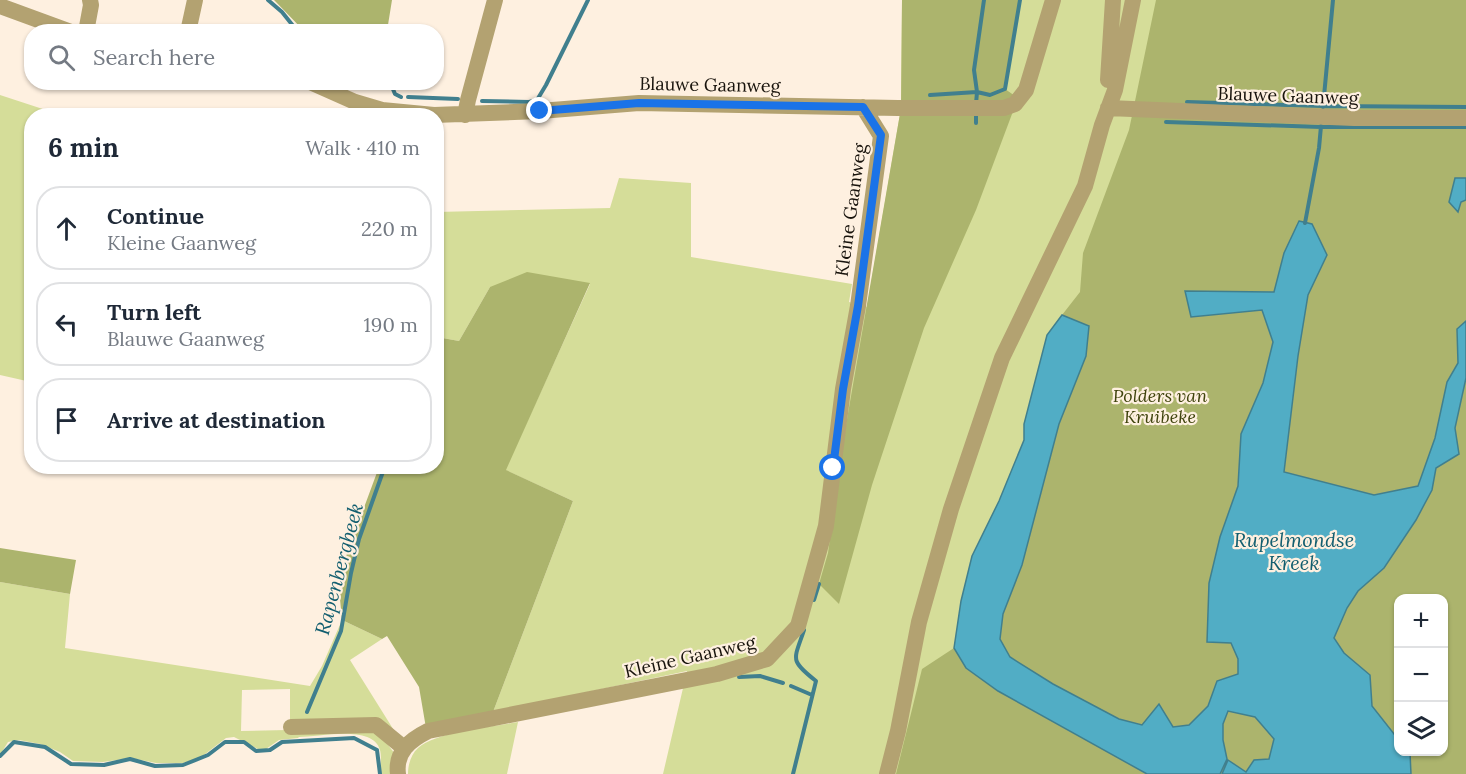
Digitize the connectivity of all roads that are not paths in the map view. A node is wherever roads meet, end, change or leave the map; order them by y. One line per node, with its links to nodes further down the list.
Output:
1 (90, 0): 9 (street)
2 (195, 0): 10 (street)
3 (495, 0): 17 (street)
4 (1053, 0): 14 (street, Blauwe Gaanweg)
5 (1113, 0): 15 (street)
6 (1133, 0): 15 (street)
7 (0, 6): 8 (street)
8 (49, 24)
9 (87, 24)
10 (190, 24)
11 (328, 90): 13 (street, Blauwe Gaanweg)
12 (863, 107): 14 (street, Blauwe Gaanweg); 17 (street, Blauwe Gaanweg); 19 (street, Kleine Gaanweg)
13 (375, 108)
14 (898, 108): 19 (street, Kleine Gaanweg)
15 (1107, 110): 18 (street, Blauwe Gaanweg); 23 (street)
16 (444, 115): 17 (street, Blauwe Gaanweg)
17 (465, 115)
18 (1466, 118)
19 (881, 135): 21 (street, Kleine Gaanweg)
20 (291, 727): 21 (street)
21 (404, 748): 22 (street)
22 (398, 774)
23 (887, 774)

